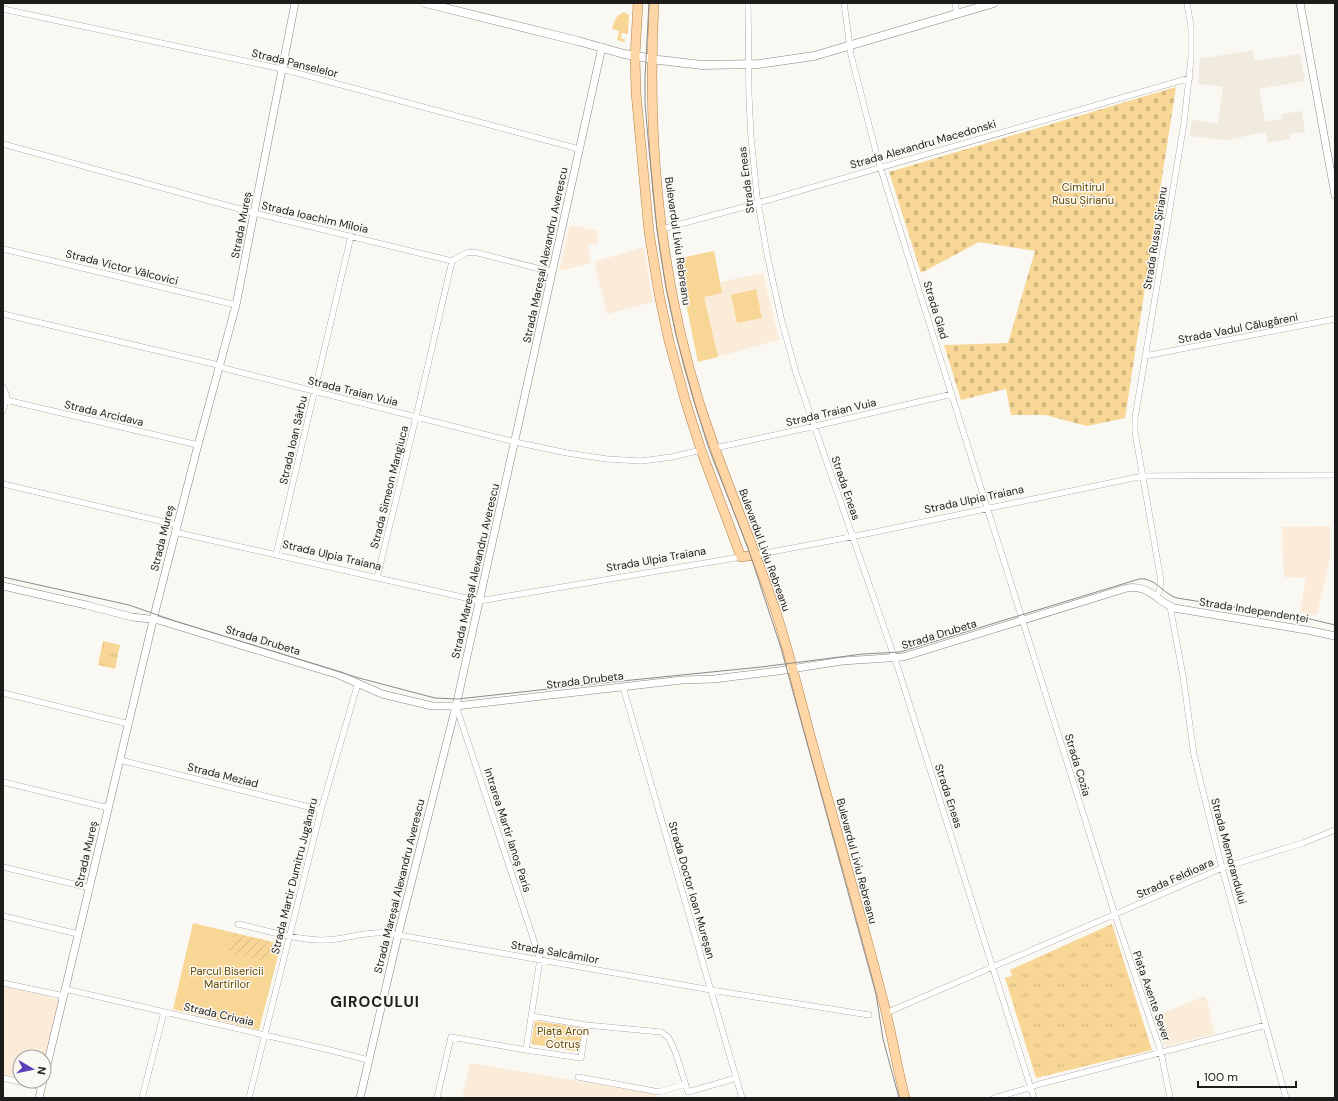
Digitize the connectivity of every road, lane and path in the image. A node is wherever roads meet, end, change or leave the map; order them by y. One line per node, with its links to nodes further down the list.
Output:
1 (295, 3): 18 (street, Strada Mureș)
2 (425, 3): 14 (main road)
3 (638, 3): 15 (main road)
4 (654, 3): 16 (main road, Bulevardul Liviu Rebreanu)
5 (748, 3): 17 (street, Strada Eneas)
6 (844, 3): 13 (street, Strada Glad)
7 (955, 3): 12 (street)
8 (994, 3): 12 (main road)
9 (1187, 3): 19 (street, Strada Russu Șirianu)
10 (1300, 3): 23 (street)
11 (3, 9): 18 (street, Strada Panselelor)
12 (957, 14): 13 (main road)
13 (849, 46): 17 (main road); 22 (street, Strada Glad)
14 (602, 48): 15 (main road); 21 (street, Strada Mareșal Alexandru Averescu)
15 (635, 56): 16 (main road); 46 (main road)
16 (652, 59): 17 (main road); 26 (main road, Bulevardul Liviu Rebreanu)
17 (748, 65): 24 (street, Strada Eneas)
18 (282, 68): 21 (street, Strada Panselelor); 25 (street, Strada Mureș)
19 (1190, 78): 22 (street, Strada Alexandru Macedonski); 34 (street, Strada Russu Șirianu)
20 (3, 144): 25 (street, Strada Ioachim Miloia)
21 (579, 149): 30 (street, Strada Mareșal Alexandru Averescu)
22 (880, 167): 24 (street, Strada Alexandru Macedonski); 38 (street, Strada Glad)
23 (1335, 195)
24 (758, 203): 26 (street, Strada Alexandru Macedonski); 42 (street, Strada Eneas)
25 (254, 213): 27 (street, Strada Ioachim Miloia); 31 (street, Strada Mureș)
26 (662, 229): 45 (main road, Bulevardul Liviu Rebreanu)
27 (351, 236): 29 (street, Strada Ioachim Miloia); 37 (street, Strada Ioan Sârbu)
28 (3, 249): 31 (street, Strada Victor Vâlcovici)
29 (452, 261): 30 (street); 41 (street, Strada Simeon Mangiuca)
30 (552, 272): 43 (street, Strada Mareșal Alexandru Averescu)
31 (236, 305): 35 (street, Strada Mureș)
32 (3, 314): 35 (street, Strada Traian Vuia)
33 (1335, 319): 34 (street, Strada Vadul Călugăreni)
34 (1145, 356): 48 (street, Strada Russu Șirianu)
35 (219, 366): 37 (street, Strada Traian Vuia); 44 (street, Strada Mureș)
36 (3, 387): 39 (street)
37 (315, 391): 41 (street, Strada Traian Vuia); 53 (street, Strada Ioan Sârbu)
38 (952, 394): 42 (street, Strada Traian Vuia); 50 (street, Strada Glad)
39 (6, 400): 40 (street); 44 (street, Strada Arcidava)
40 (3, 411)
41 (416, 417): 43 (street, Strada Traian Vuia); 56 (street, Strada Simeon Mangiuca)
42 (814, 426): 45 (street, Strada Traian Vuia); 52 (street, Strada Eneas)
43 (515, 442): 46 (street, Strada Traian Vuia); 59 (street, Strada Mareșal Alexandru Averescu)
44 (198, 445): 51 (street, Strada Mureș)
45 (715, 448): 54 (main road, Bulevardul Liviu Rebreanu)
46 (701, 450): 55 (main road)
47 (1335, 475): 48 (street, Strada Ulpia Traiana)
48 (1143, 476): 50 (street, Strada Ulpia Traiana); 58 (street)
49 (3, 484): 51 (street, Strada Ulpia Traiana)
50 (987, 509): 52 (street, Strada Ulpia Traiana); 62 (street, Strada Glad)
51 (176, 528): 53 (street, Strada Ulpia Traiana); 61 (street, Strada Mureș)
52 (852, 536): 54 (street, Strada Ulpia Traiana); 64 (street, Strada Eneas)
53 (276, 554): 56 (street, Strada Ulpia Traiana)
54 (755, 555): 55 (main road, Strada Ulpia Traiana); 65 (main road, Bulevardul Liviu Rebreanu)
55 (742, 556): 59 (street, Strada Ulpia Traiana)
56 (377, 578): 59 (street, Strada Ulpia Traiana)
57 (3, 586): 61 (street, Strada Drubeta)
58 (1156, 596): 60 (street, Strada Drubeta); 62 (street, Strada Drubeta)
59 (479, 601): 69 (street, Strada Mareșal Alexandru Averescu)
60 (1170, 606): 63 (street, Strada Independenței); 77 (street, Strada Memorandului)
61 (153, 619): 66 (street, Strada Drubeta); 70 (street, Strada Mureș)
62 (1022, 620): 64 (street, Strada Drubeta); 79 (street, Strada Cozia)
63 (1335, 636)
64 (894, 658): 65 (street, Strada Drubeta); 86 (street, Strada Eneas)
65 (792, 669): 67 (street, Strada Drubeta); 91 (main road, Bulevardul Liviu Rebreanu)
66 (358, 683): 69 (street, Strada Drubeta); 74 (street, Strada Martir Dumitru Jugănaru)
67 (623, 687): 69 (street, Strada Drubeta); 88 (street, Strada Doctor Ioan Mureșan)
68 (3, 693): 70 (street)
69 (456, 706): 83 (street, Strada Mareșal Alexandru Averescu); 85 (street, Intrarea Martir Ianoș Paris)
70 (128, 724): 71 (street, Strada Mureș)
71 (120, 760): 73 (street, Strada Mureș); 74 (street, Strada Meziad)
72 (3, 782): 73 (street)
73 (109, 808): 78 (street, Strada Mureș)
74 (321, 810): 84 (street, Strada Martir Dumitru Jugănaru)
75 (1335, 830): 77 (street, Strada Feldioara)
76 (3, 867): 78 (street)
77 (1222, 868): 79 (street, Strada Feldioara); 95 (street, Strada Memorandului)
78 (90, 888): 82 (street, Strada Mureș)
79 (1115, 915): 86 (street); 99 (street, Piața Axente Sever)
80 (3, 916): 82 (street)
81 (238, 924): 84 (street, Strada Salcâmilor)
82 (78, 934): 89 (street, Strada Mureș)
83 (398, 935): 84 (street, Strada Salcâmilor); 85 (street, Strada Salcâmilor); 100 (street, Strada Mareșal Alexandru Averescu)
84 (290, 936): 96 (street, Strada Martir Dumitru Jugănaru)
85 (540, 960): 88 (street, Strada Salcâmilor); 93 (street)
86 (993, 967): 91 (street); 104 (street)
87 (3, 983): 89 (street, Strada Crivaia)
88 (711, 990): 92 (street, Strada Salcâmilor); 102 (street, Strada Doctor Ioan Mureșan)
89 (65, 992): 90 (street, Strada Crivaia); 97 (street, Strada Mureș)
90 (164, 1012): 96 (street, Strada Crivaia); 105 (street)
91 (886, 1013): 110 (main road, Bulevardul Liviu Rebreanu)
92 (869, 1014)
93 (531, 1016): 94 (street); 98 (street)
94 (586, 1024): 98 (street); 103 (street)
95 (1266, 1025): 99 (street); 114 (street, Strada Memorandului)
96 (264, 1035): 100 (street, Strada Crivaia); 106 (street, Strada Martir Dumitru Jugănaru)
97 (51, 1049)
98 (526, 1050): 108 (street)
99 (1161, 1052): 104 (street, Piața Axente Sever); 113 (street)
100 (368, 1060): 107 (street, Strada Mareșal Alexandru Averescu)
101 (578, 1078): 103 (street)
102 (736, 1078): 103 (street); 109 (street, Strada Doctor Ioan Mureșan)
103 (686, 1084)
104 (1030, 1087): 111 (street, Piața Axente Sever); 112 (street)
105 (142, 1098)
106 (249, 1098)
107 (360, 1098)
108 (437, 1098)
109 (742, 1098)
110 (905, 1098)
111 (994, 1098)
112 (1034, 1098)
113 (1170, 1098)
114 (1286, 1098)

